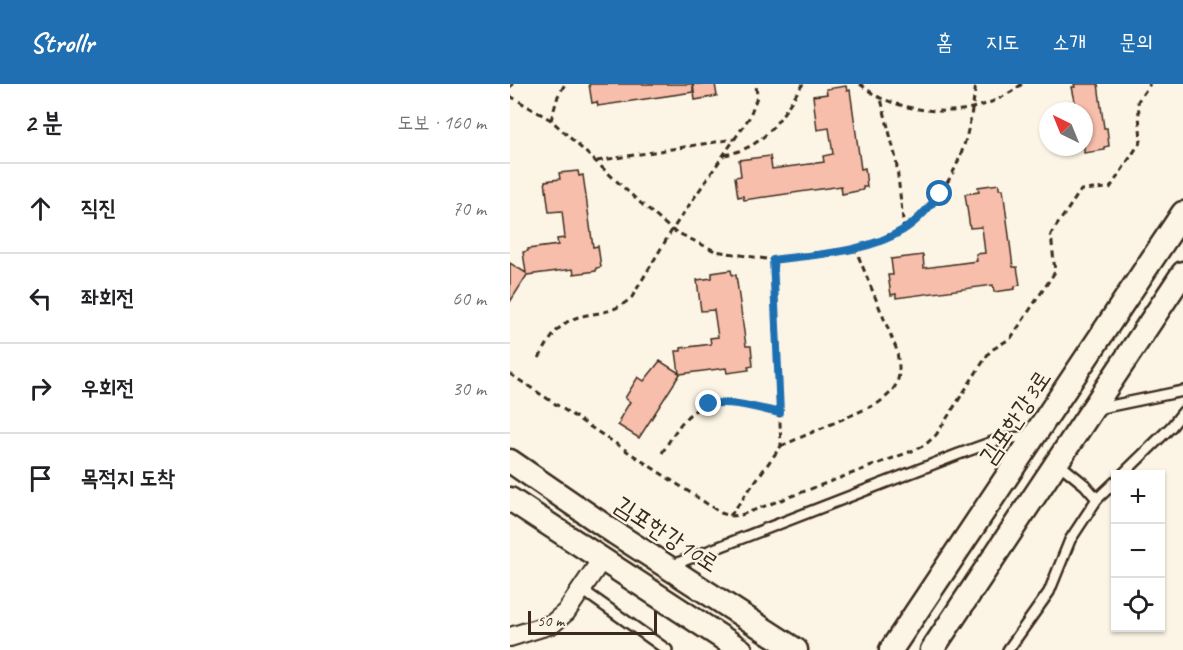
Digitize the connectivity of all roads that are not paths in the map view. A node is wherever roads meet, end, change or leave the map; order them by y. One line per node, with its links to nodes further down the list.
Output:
1 (1183, 213): 6 (street, 김포한강3로)
2 (1183, 273): 4 (street)
3 (1183, 391): 4 (lane)
4 (1094, 410): 8 (street)
5 (1183, 412): 9 (lane)
6 (1036, 434): 14 (lane); 20 (street, 김포한강3로)
7 (510, 461): 14 (street, 김포한강10로)
8 (1058, 463): 12 (lane); 21 (street)
9 (1127, 470)
10 (1111, 486): 12 (lane)
11 (510, 499): 13 (street)
12 (1097, 499): 22 (lane)
13 (602, 559): 15 (street); 18 (street)
14 (668, 567): 19 (street, 김포한강10로)
15 (581, 589): 16 (street); 17 (lane)
16 (510, 637)
17 (668, 650)
18 (741, 650)
19 (796, 650)
20 (891, 650)
21 (932, 650)
22 (1008, 650)

